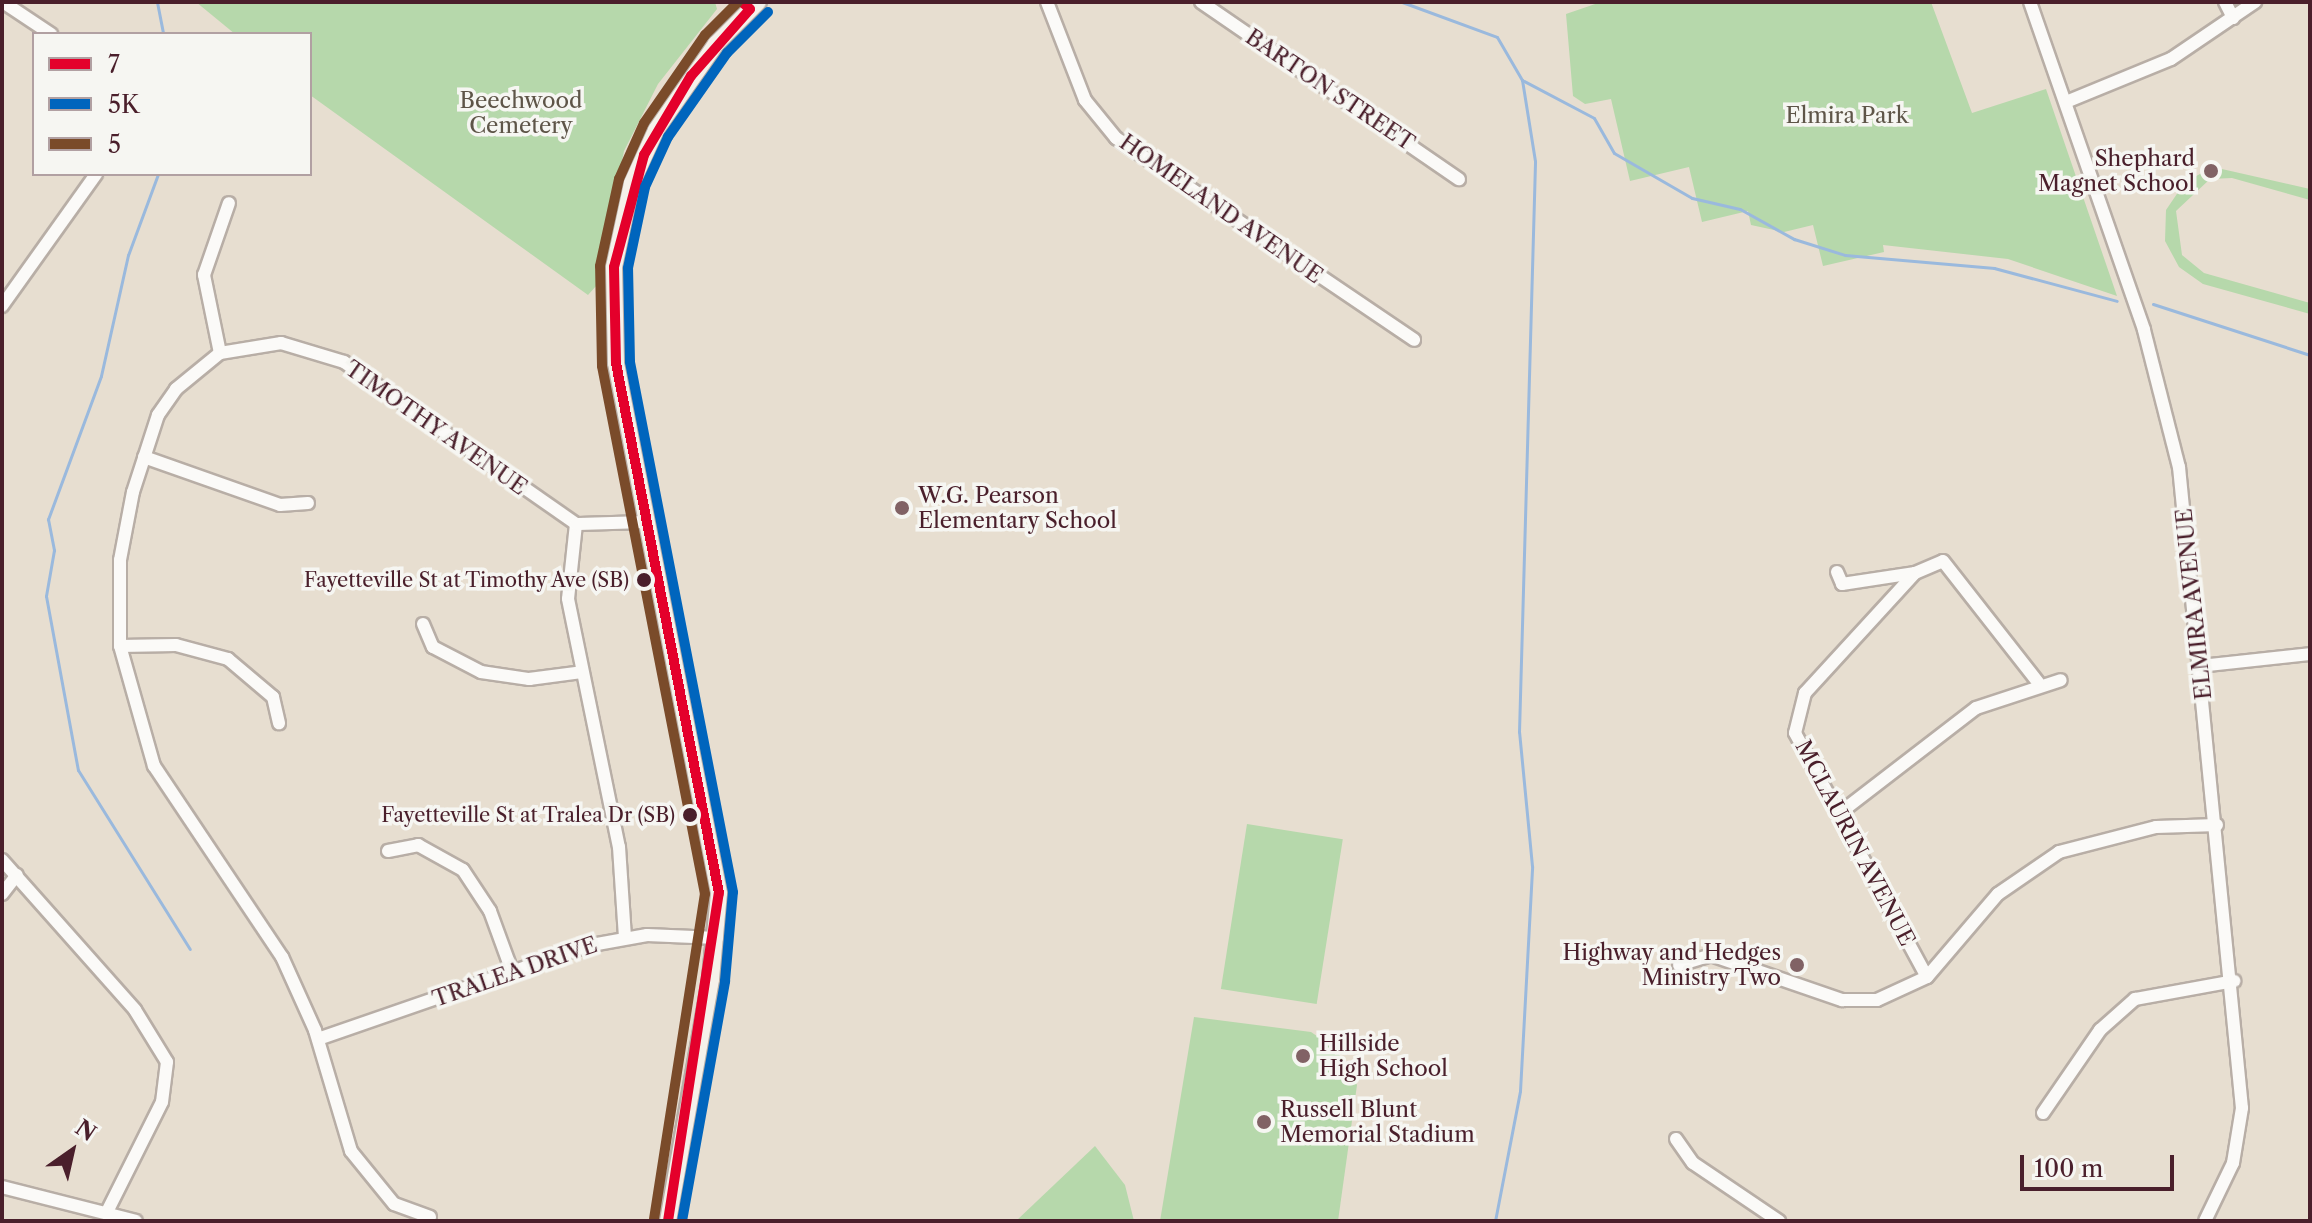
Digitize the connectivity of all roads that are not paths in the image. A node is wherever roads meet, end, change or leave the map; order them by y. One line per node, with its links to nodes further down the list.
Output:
1 (758, 2): 19 (main road)
2 (1047, 2): 15 (street, HOMELAND AVENUE)
3 (1201, 2): 12 (street, BARTON STREET)
4 (2030, 2): 10 (street, ELMIRA AVENUE)
5 (2225, 2): 8 (street)
6 (2255, 2): 8 (street)
7 (5, 7): 9 (street)
8 (2233, 18): 10 (street)
9 (48, 32)
10 (2066, 102): 26 (street, ELMIRA AVENUE)
11 (95, 176): 14 (street)
12 (1459, 179)
13 (229, 203): 16 (street)
14 (2, 306)
15 (1414, 340)
16 (220, 353): 17 (street); 20 (street, TIMOTHY AVENUE)
17 (144, 457): 18 (street); 24 (street)
18 (308, 503)
19 (648, 522): 20 (street); 38 (main road)
20 (576, 524): 27 (street)
21 (1837, 572): 22 (street)
22 (1908, 574): 29 (street); 31 (street, MCLAURIN AVENUE)
23 (423, 624): 27 (street)
24 (120, 646): 30 (street); 43 (street)
25 (2310, 654): 26 (street)
26 (2200, 666): 32 (street, ELMIRA AVENUE)
27 (582, 672): 37 (street)
28 (2061, 680): 29 (street)
29 (2038, 682): 31 (street)
30 (279, 723)
31 (1841, 812): 41 (street, MCLAURIN AVENUE)
32 (2217, 825): 41 (street); 42 (street, ELMIRA AVENUE)
33 (388, 851): 40 (street)
34 (2, 860): 35 (street)
35 (17, 875): 36 (street); 47 (street)
36 (2, 894)
37 (625, 938): 38 (street, TRALEA DRIVE); 40 (street, TRALEA DRIVE)
38 (717, 938): 50 (main road)
39 (1679, 965): 41 (street)
40 (512, 971): 43 (street, TRALEA DRIVE)
41 (1927, 977)
42 (2234, 981): 44 (street); 52 (street, ELMIRA AVENUE)
43 (318, 1039): 48 (street)
44 (2043, 1113)
45 (1676, 1139): 51 (street)
46 (2, 1187): 47 (street)
47 (108, 1210): 49 (street)
48 (430, 1217)
49 (136, 1221)
50 (668, 1221)
51 (1779, 1221)
52 (2205, 1221)

